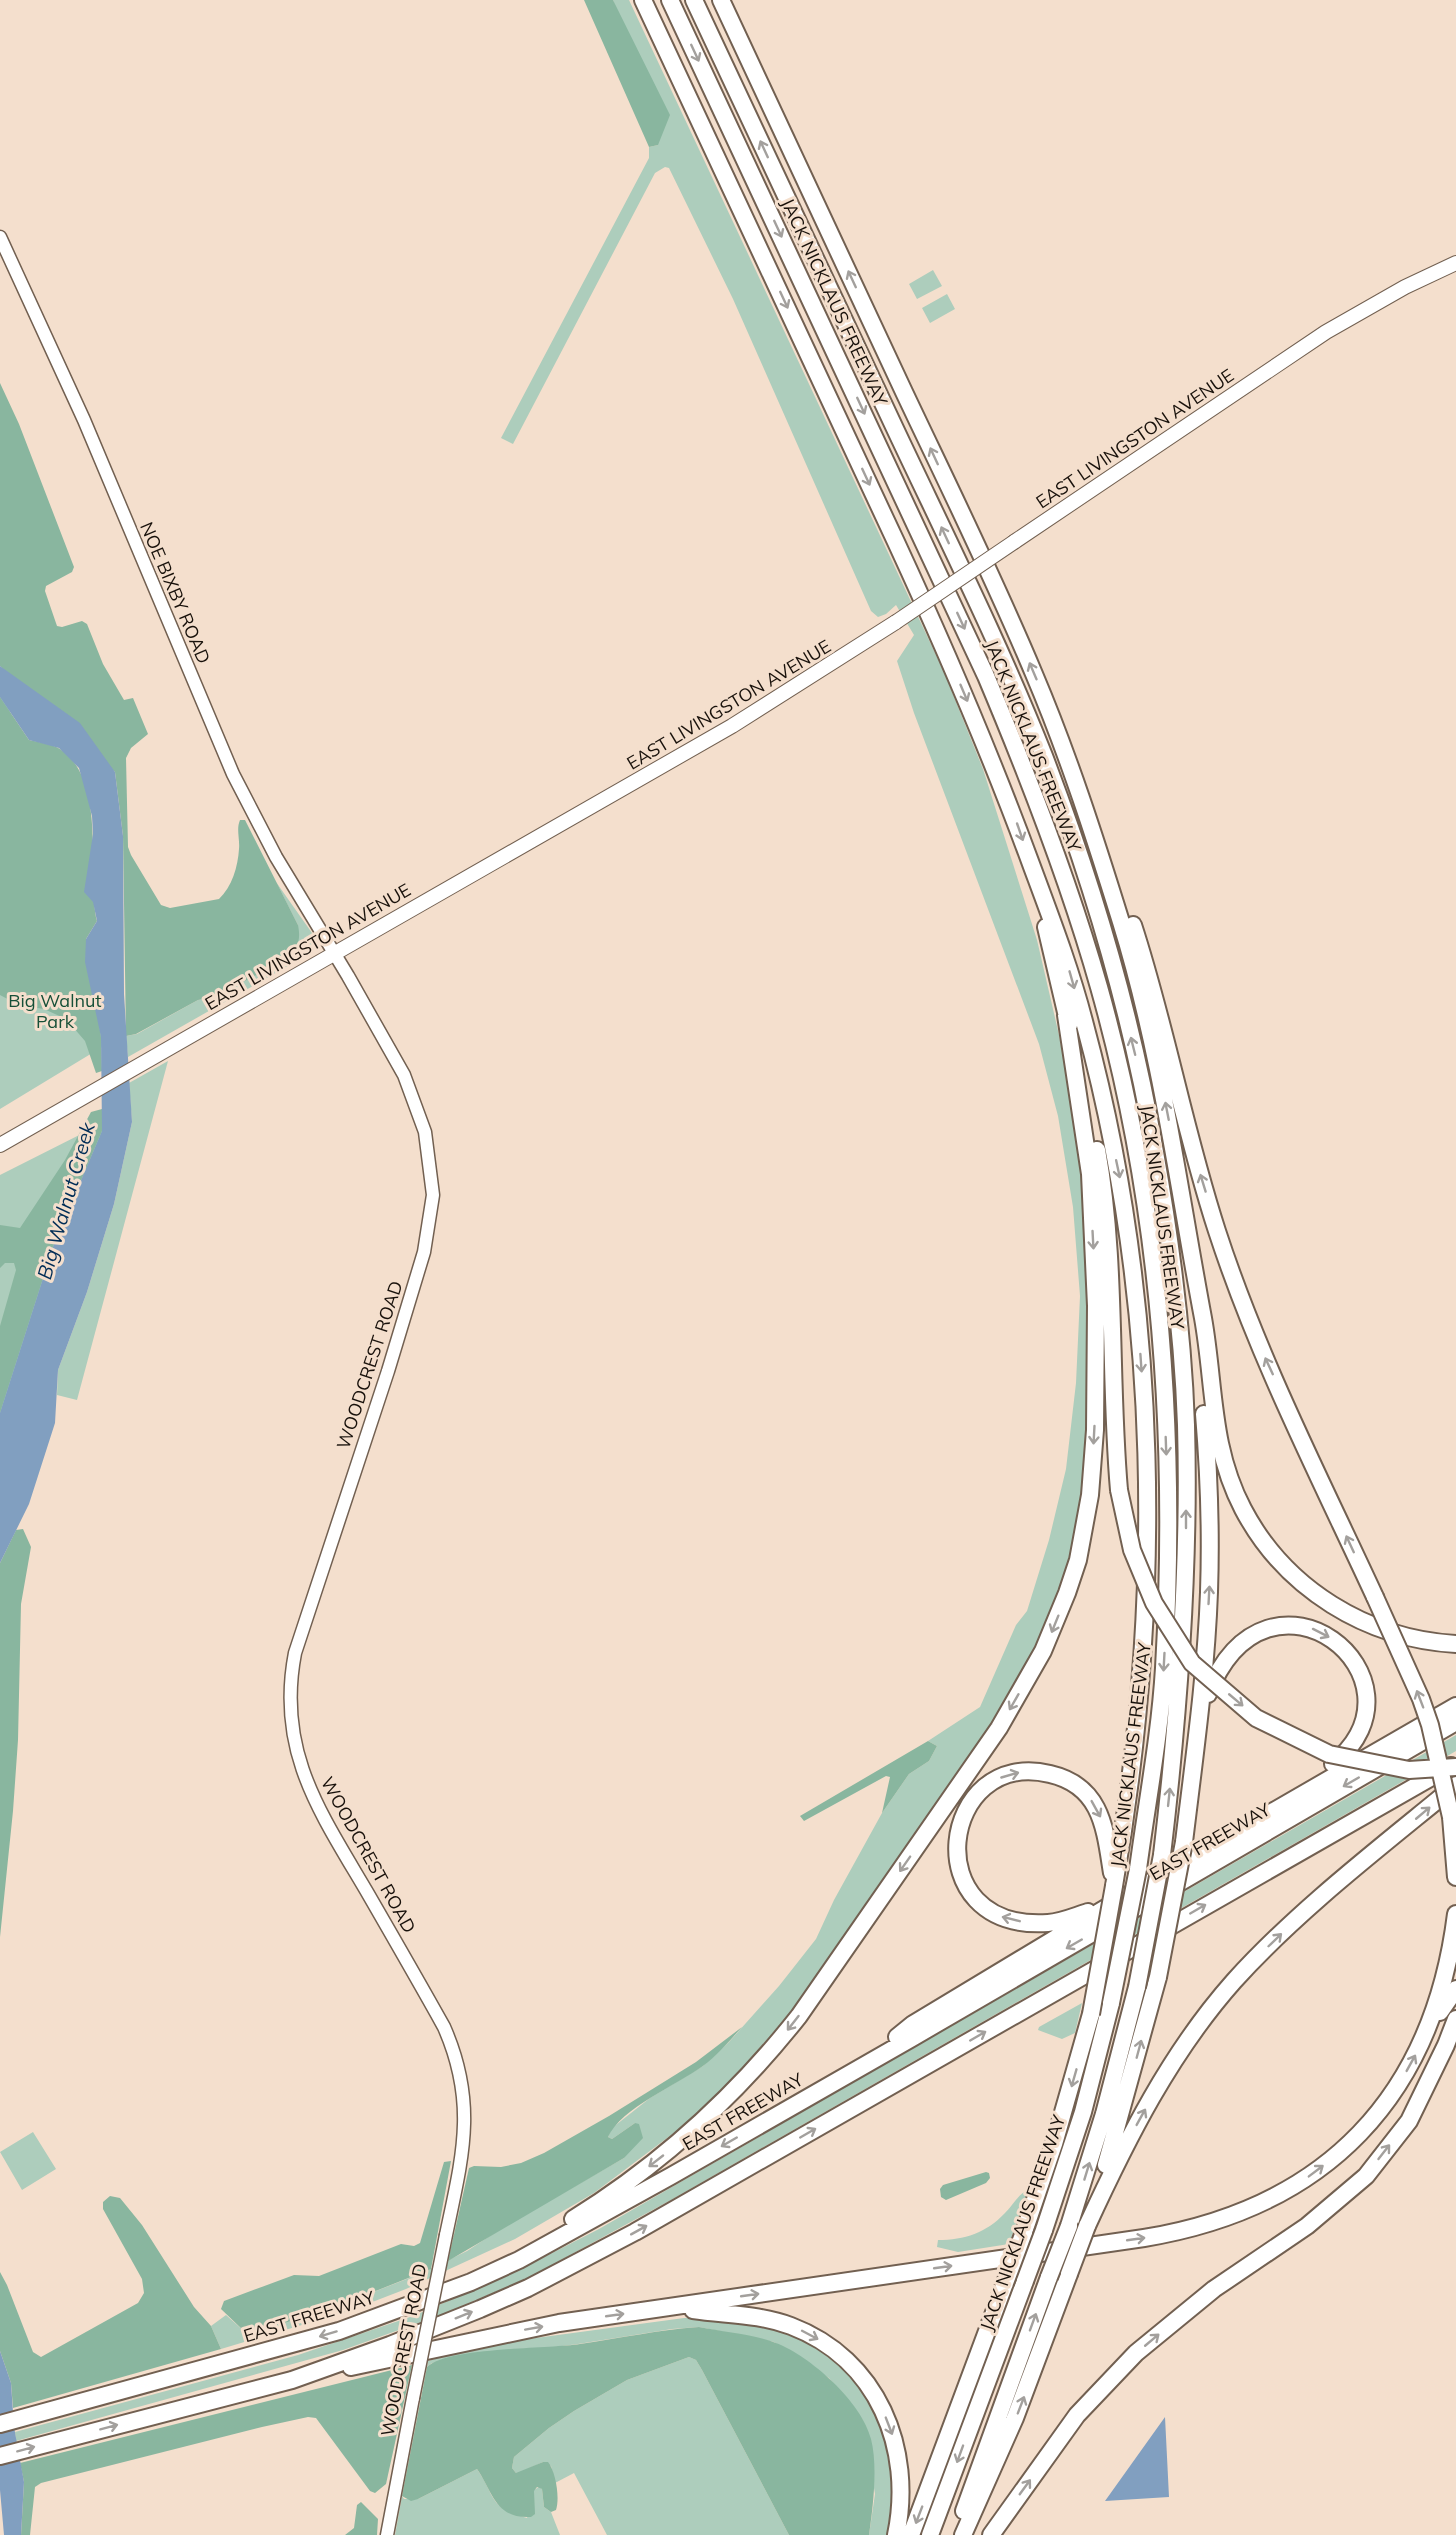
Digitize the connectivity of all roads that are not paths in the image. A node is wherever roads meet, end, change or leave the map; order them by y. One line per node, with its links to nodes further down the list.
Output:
1 (643, 0): 8 (highway, one-way to 8)
2 (670, 0): 37 (highway, JACK NICKLAUS FREEWAY, one-way to 37, bridge)
3 (694, 0): 38 (highway, JACK NICKLAUS FREEWAY, one-way to 3, bridge)
4 (721, 0): 7 (highway, one-way to 4)
5 (0, 237): 9 (street, NOE BIXBY ROAD)
6 (1456, 263): 9 (main road, EAST LIVINGSTON AVENUE, bridge)
7 (1054, 726): 12 (highway, one-way to 7); 20 (highway, one-way to 7, bridge)
8 (1032, 865): 10 (highway); 21 (highway, one-way to 21)
9 (334, 953): 11 (main road, EAST LIVINGSTON AVENUE); 34 (street, WOODCREST ROAD, bridge)
10 (1066, 1015): 17 (highway, one-way to 17, bridge); 30 (highway, one-way to 30)
11 (0, 1145)
12 (1198, 1293): 13 (highway); 16 (highway, one-way to 12)
13 (1456, 1644)
14 (1456, 1706): 19 (highway)
15 (1456, 1722): 27 (highway, EAST FREEWAY, one-way to 27)
16 (1197, 1737): 19 (highway, one-way to 19); 28 (highway, one-way to 16, bridge)
17 (1456, 1765): 31 (highway, one-way to 17)
18 (1456, 1785): 28 (highway, one-way to 18)
19 (1265, 1815): 22 (highway)
20 (1456, 1877)
21 (1114, 1886): 22 (highway, one-way to 21); 36 (highway, one-way to 36, bridge)
22 (1109, 1906): 27 (highway)
23 (1456, 1914): 26 (highway)
24 (1456, 1989): 26 (highway)
25 (1456, 2019): 40 (highway, one-way to 25)
26 (1425, 2036): 29 (highway, one-way to 26)
27 (853, 2072): 30 (highway, EAST FREEWAY, one-way to 30)
28 (1087, 2226): 39 (highway, one-way to 28, bridge)
29 (671, 2307): 31 (highway, one-way to 29); 35 (highway, one-way to 35)
30 (383, 2315): 32 (highway, EAST FREEWAY, one-way to 32)
31 (292, 2380): 33 (highway, one-way to 31)
32 (0, 2424)
33 (0, 2456)
34 (387, 2535)
35 (896, 2535)
36 (911, 2535)
37 (930, 2535)
38 (956, 2535)
39 (963, 2535)
40 (991, 2535)

